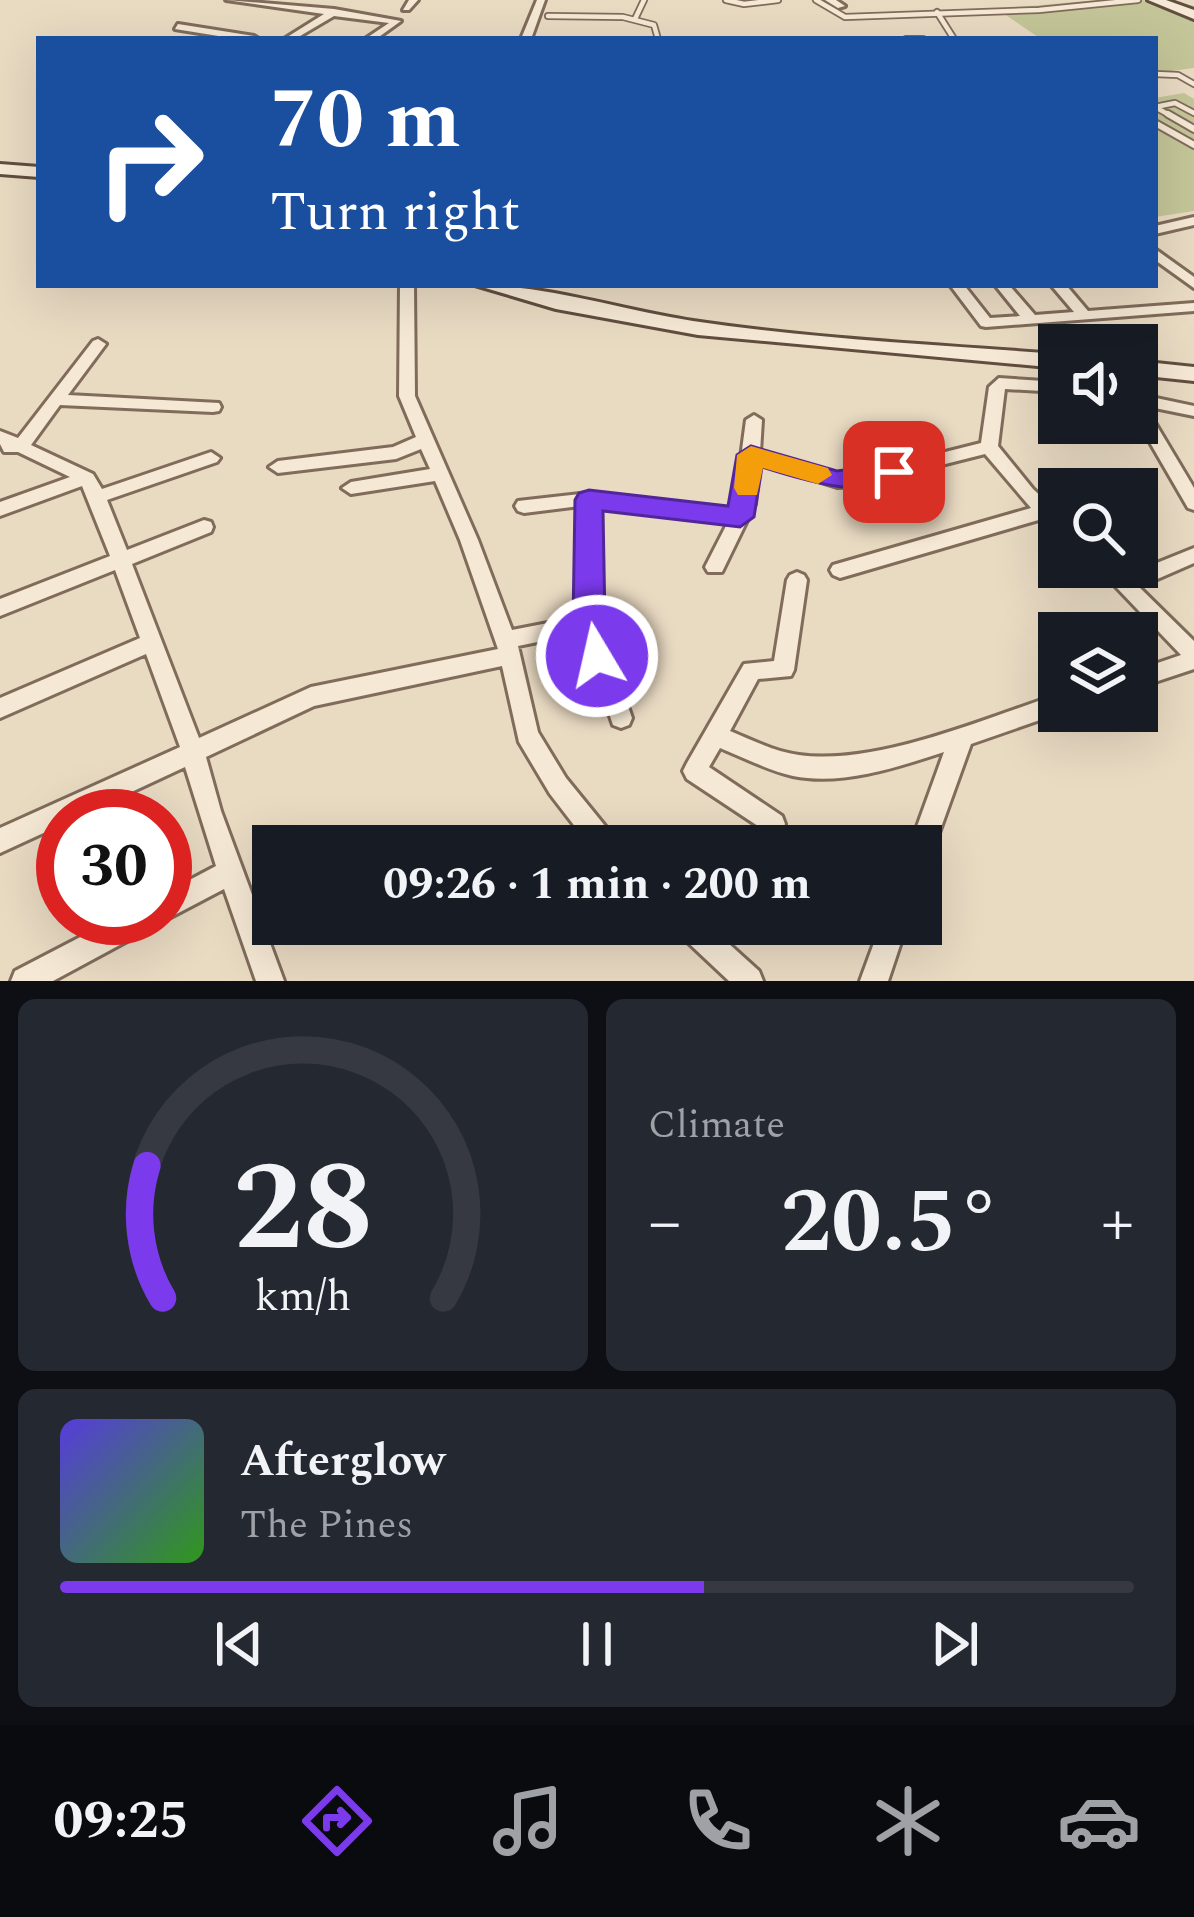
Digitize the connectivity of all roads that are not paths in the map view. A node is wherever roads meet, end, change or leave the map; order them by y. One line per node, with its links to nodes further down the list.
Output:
1 (230, 0): 10 (street)
2 (541, 0): 24 (street)
3 (644, 0): 17 (lane)
4 (726, 0): 5 (lane)
5 (778, 0)
6 (816, 0): 13 (lane)
7 (830, 0): 11 (street)
8 (1138, 0): 13 (lane)
9 (1154, 0): 15 (main road)
10 (263, 4): 12 (street); 14 (street)
11 (841, 6)
12 (334, 12): 22 (street); 23 (street)
13 (937, 13): 26 (lane)
14 (247, 14)
15 (1194, 15)
16 (548, 16): 17 (lane)
17 (635, 19): 25 (lane)
18 (230, 23): 20 (street)
19 (178, 27): 20 (street)
20 (214, 33): 21 (street)
21 (234, 36)
22 (294, 36)
23 (374, 36)
24 (527, 36)
25 (657, 36)
26 (952, 36)
27 (1158, 74): 28 (lane)
28 (1192, 79)
29 (1158, 106): 31 (lane)
30 (1158, 109): 33 (lane)
31 (1194, 113)
32 (1158, 125): 34 (lane)
33 (1194, 129)
34 (1194, 145)
35 (0, 169): 36 (main road)
36 (36, 172)
37 (1194, 221): 38 (street)
38 (1158, 229)
39 (1158, 256): 40 (street)
40 (1194, 284)
41 (407, 288): 60 (street)
42 (496, 288): 50 (main road)
43 (959, 288): 48 (street)
44 (1004, 288): 48 (street)
45 (1061, 288): 47 (street)
46 (1194, 307): 47 (street)
47 (1085, 316): 48 (street)
48 (1031, 320)
49 (98, 344): 54 (street)
50 (1038, 359)
51 (1158, 370): 52 (main road)
52 (1194, 374)
53 (1038, 385): 62 (street)
54 (55, 400): 56 (street); 61 (street)
55 (1158, 405): 57 (street)
56 (213, 406)
57 (1194, 410)
58 (754, 420): 63 (street)
59 (1158, 439): 71 (street)
60 (425, 440): 65 (street); 66 (street)
61 (7, 445): 67 (street)
62 (989, 447): 63 (street); 70 (street)
63 (751, 455): 74 (street)
64 (211, 458): 67 (street)
65 (278, 467)
66 (440, 474): 68 (street); 87 (street)
67 (92, 487): 73 (street); 78 (street)
68 (351, 488)
69 (589, 500): 72 (street); 74 (street); 85 (street)
70 (1038, 502)
71 (1194, 502)
72 (524, 506)
73 (0, 509)
74 (740, 517): 79 (street)
75 (1038, 521): 80 (street)
76 (204, 527): 78 (street)
77 (1194, 555): 81 (street)
78 (118, 560): 84 (street); 86 (street)
79 (715, 567)
80 (840, 570)
81 (1158, 570)
82 (797, 580): 93 (street)
83 (1130, 588): 88 (street)
84 (0, 608)
85 (589, 623): 87 (street); 92 (street)
86 (149, 643): 90 (street); 95 (street)
87 (508, 647): 95 (street); 97 (street)
88 (1194, 657): 89 (street)
89 (1158, 671)
90 (0, 708)
91 (1038, 711): 94 (street)
92 (621, 718)
93 (718, 736): 94 (street); 96 (street)
94 (962, 736): 98 (street)
95 (192, 748): 99 (street); 100 (street)
96 (773, 824)
97 (589, 825)
98 (930, 825)
99 (0, 841)
100 (231, 872): 101 (street); 106 (street)
101 (192, 893)
102 (93, 945): 105 (street)
103 (710, 945): 107 (street)
104 (887, 945): 108 (street)
105 (25, 981)
106 (270, 981)
107 (749, 981)
108 (874, 981)

